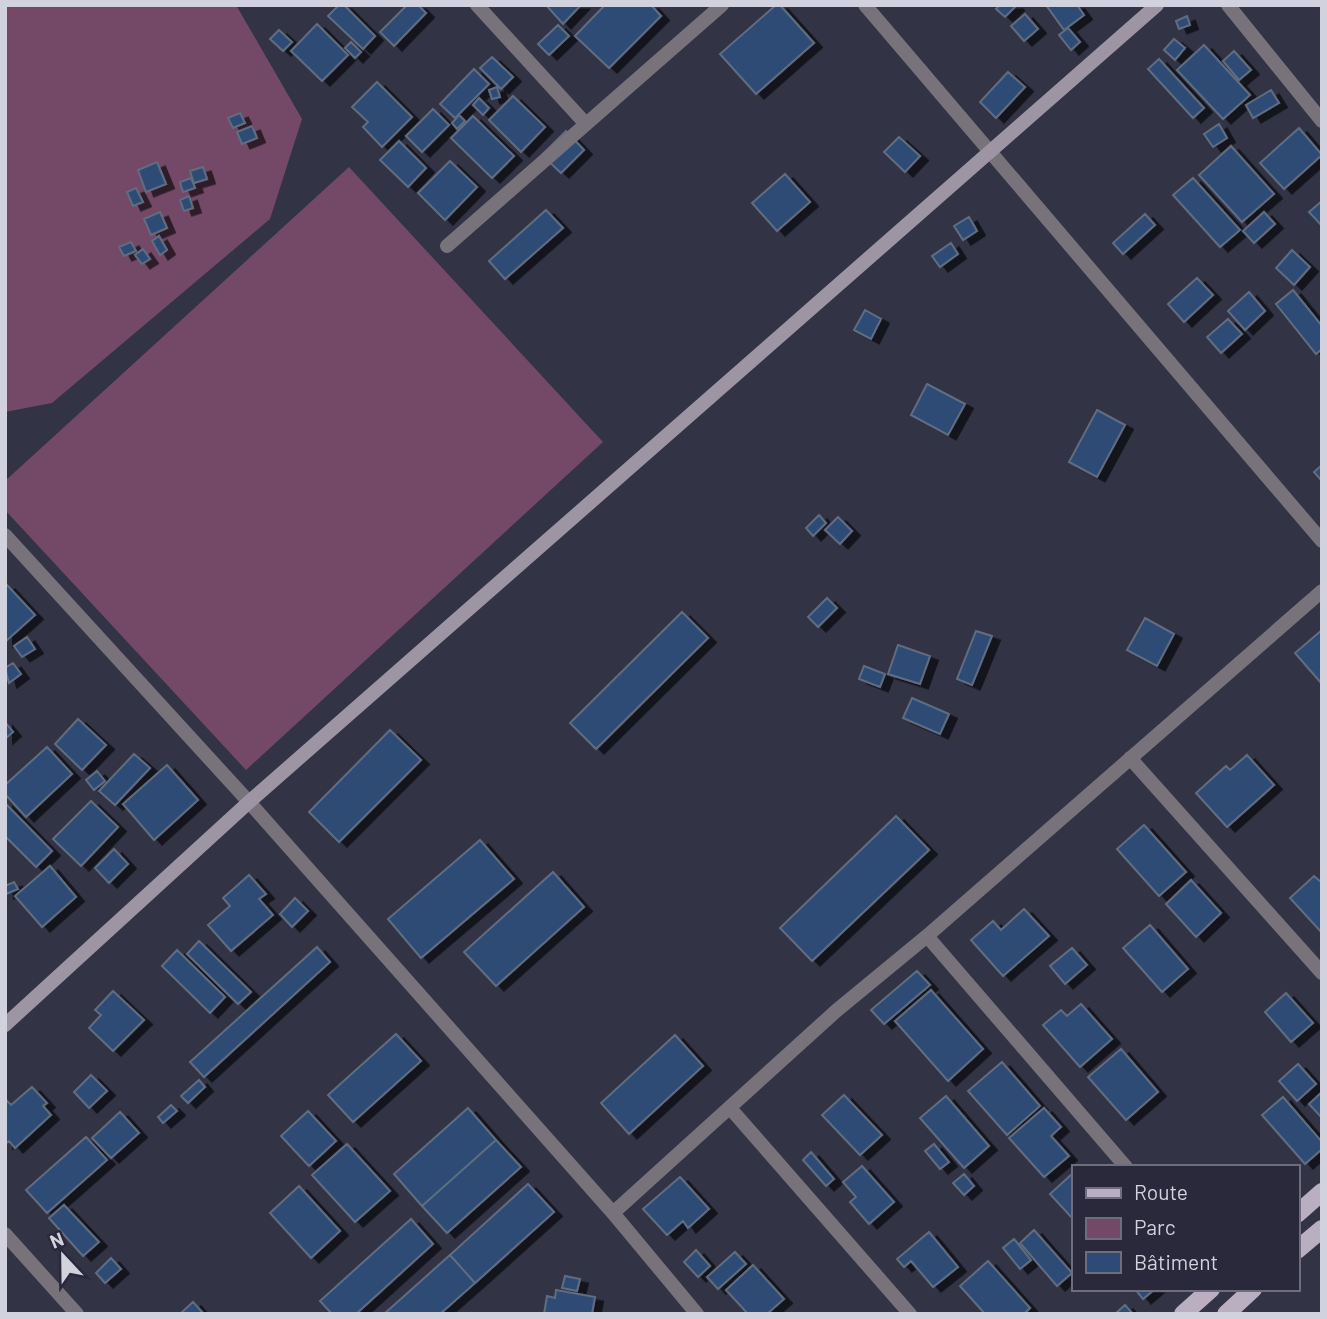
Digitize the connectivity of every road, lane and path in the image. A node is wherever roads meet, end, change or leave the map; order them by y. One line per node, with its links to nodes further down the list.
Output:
1 (477, 5): 7 (street)
2 (722, 5): 7 (street)
3 (865, 5): 8 (street)
4 (1157, 5): 8 (street)
5 (1228, 5): 6 (street)
6 (1322, 121)
7 (585, 123): 9 (street)
8 (989, 150): 10 (street); 14 (street)
9 (447, 246)
10 (1322, 541)
11 (8, 542): 14 (street)
12 (1322, 591): 13 (street)
13 (1130, 758): 15 (street); 16 (street)
14 (249, 802): 17 (street); 22 (street)
15 (927, 936): 18 (street); 19 (street)
16 (1322, 973)
17 (5, 1025)
18 (730, 1108): 22 (street); 30 (street)
19 (1124, 1165)
20 (1322, 1192): 21 (main road)
21 (1299, 1212)
22 (613, 1213): 29 (street)
23 (1322, 1229): 25 (main road)
24 (5, 1234): 28 (street)
25 (1299, 1248)
26 (1210, 1291): 31 (main road)
27 (1251, 1291): 32 (main road)
28 (77, 1314)
29 (697, 1314)
30 (909, 1314)
31 (1184, 1314)
32 (1226, 1314)

